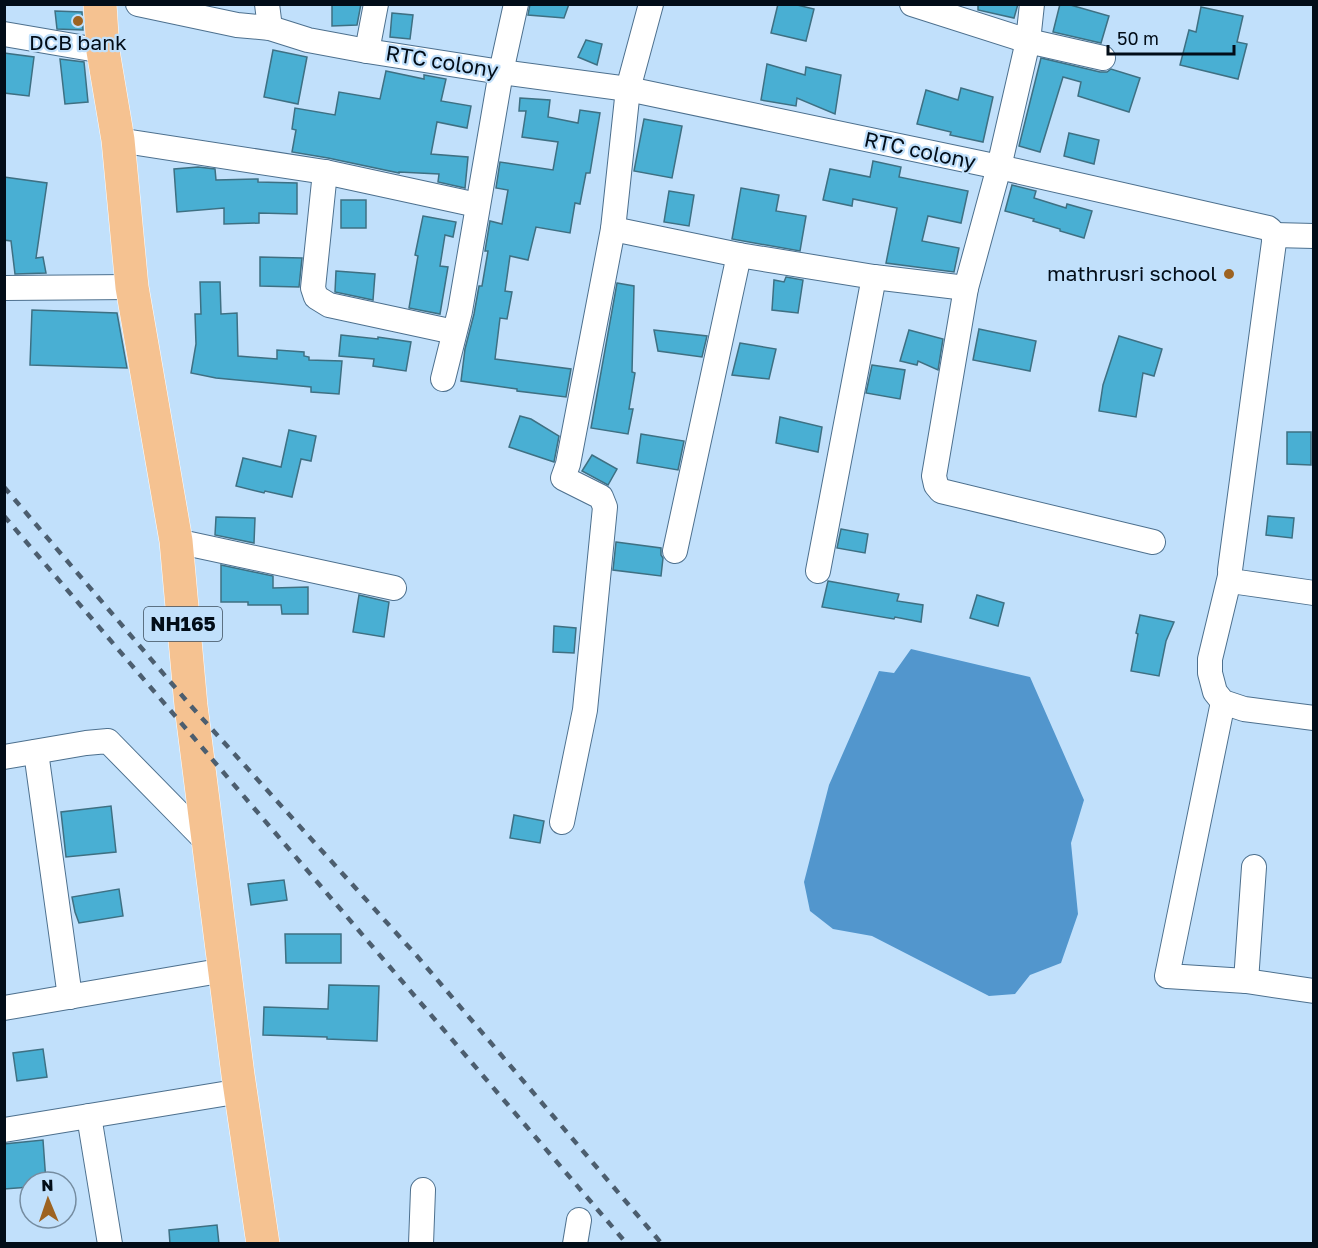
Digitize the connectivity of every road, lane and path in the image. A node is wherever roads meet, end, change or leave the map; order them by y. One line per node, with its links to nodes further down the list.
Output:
1 (100, 4): 11 (highway, NH165)
2 (138, 4): 8 (street, RTC colony)
3 (376, 4): 12 (street)
4 (516, 4): 14 (street)
5 (651, 4): 15 (street)
6 (912, 4): 10 (street)
7 (1032, 4): 10 (street)
8 (269, 16): 12 (street, RTC colony)
9 (4, 34): 11 (street)
10 (1028, 42): 13 (street); 17 (street)
11 (103, 51): 16 (highway, NH165)
12 (367, 51): 14 (street, RTC colony)
13 (1103, 58)
14 (501, 72): 15 (street, RTC colony); 19 (street)
15 (628, 89): 17 (street, RTC colony); 20 (street)
16 (118, 140): 18 (street); 25 (highway, NH165)
17 (999, 167): 21 (street, RTC colony); 27 (street)
18 (325, 172): 19 (street); 28 (street)
19 (477, 205): 28 (street)
20 (613, 229): 23 (street); 41 (street)
21 (1274, 235): 22 (street); 34 (street)
22 (1314, 236)
23 (739, 255): 24 (street); 32 (street)
24 (874, 277): 27 (street); 33 (street)
25 (132, 287): 26 (street); 30 (highway, NH165)
26 (4, 288)
27 (966, 288): 31 (street)
28 (454, 332): 29 (street)
29 (442, 379)
30 (176, 541): 35 (street); 42 (highway, NH165)
31 (1153, 542)
32 (675, 551)
33 (818, 571)
34 (1230, 576): 36 (street); 37 (street)
35 (394, 588)
36 (1314, 593)
37 (1222, 702): 38 (street); 45 (street)
38 (1314, 718)
39 (36, 752): 40 (street); 42 (street); 47 (street)
40 (4, 757)
41 (562, 822)
42 (208, 843): 44 (highway, NH165)
43 (1254, 867): 45 (street)
44 (225, 970): 47 (street); 49 (highway, NH165)
45 (1246, 981): 46 (street)
46 (1314, 991)
47 (70, 997): 48 (street)
48 (4, 1008)
49 (240, 1091): 50 (street); 54 (highway, NH165)
50 (89, 1116): 51 (street); 53 (street)
51 (4, 1130)
52 (423, 1190): 55 (street)
53 (110, 1244)
54 (263, 1244)
55 (421, 1244)

